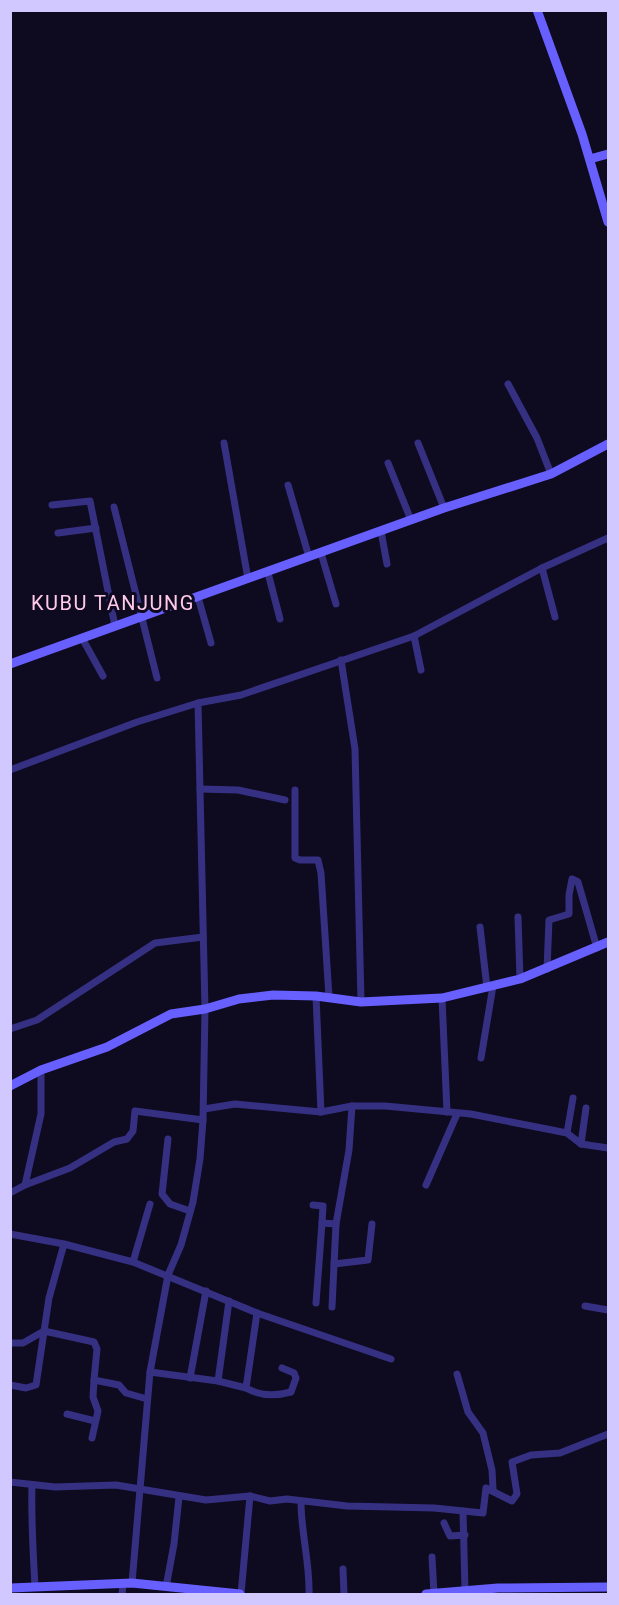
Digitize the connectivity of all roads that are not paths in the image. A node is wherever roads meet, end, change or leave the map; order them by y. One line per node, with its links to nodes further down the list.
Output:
1 (537, 10): 3 (street)
2 (609, 154): 3 (street)
3 (590, 159): 4 (street)
4 (609, 222)
5 (508, 384): 10 (street)
6 (224, 442): 25 (street)
7 (418, 442): 14 (street)
8 (609, 444): 10 (street)
9 (388, 463): 15 (street)
10 (551, 474): 14 (street)
11 (288, 485): 21 (street)
12 (52, 505): 16 (street)
13 (114, 507): 28 (street)
14 (444, 508): 15 (street)
15 (411, 520): 17 (street)
16 (96, 528): 18 (street); 31 (street)
17 (381, 531): 20 (street); 22 (street)
18 (58, 533)
19 (609, 538): 23 (street)
20 (321, 553): 21 (street); 27 (street)
21 (309, 557): 24 (street)
22 (387, 564)
23 (542, 568): 29 (street); 32 (street)
24 (268, 573): 25 (street); 30 (street)
25 (248, 579): 26 (street)
26 (198, 597): 28 (street); 34 (street)
27 (336, 604)
28 (142, 616): 31 (street); 39 (street)
29 (555, 617)
30 (280, 619)
31 (116, 626): 33 (street)
32 (414, 636): 35 (street); 37 (street)
33 (82, 638): 36 (street); 38 (street)
34 (211, 643)
35 (341, 660): 40 (street); 56 (street)
36 (10, 664)
37 (421, 670)
38 (103, 676)
39 (157, 678)
40 (198, 703): 41 (street); 42 (street)
41 (10, 770)
42 (200, 789): 44 (street); 47 (street)
43 (295, 790): 54 (street)
44 (285, 800)
45 (518, 917): 51 (street)
46 (480, 927): 52 (street)
47 (203, 937): 57 (street); 58 (street)
48 (609, 942): 49 (street)
49 (597, 948): 50 (street); 50 (street)
50 (547, 969): 51 (street)
51 (520, 979): 52 (street)
52 (490, 987): 55 (street); 59 (street)
53 (316, 996): 54 (street); 57 (street); 66 (street)
54 (329, 997): 56 (street)
55 (441, 998): 56 (street); 67 (street)
56 (361, 1002)
57 (205, 1009): 60 (street); 65 (street)
58 (10, 1029)
59 (481, 1058)
60 (41, 1070): 61 (street); 74 (street)
61 (10, 1086)
62 (573, 1098): 70 (street)
63 (352, 1106): 66 (street); 67 (street); 81 (street)
64 (586, 1108): 72 (street)
65 (204, 1109): 66 (street); 69 (street)
66 (321, 1112)
67 (447, 1112): 68 (street)
68 (457, 1114): 70 (street); 75 (street)
69 (203, 1120): 74 (street); 79 (street)
70 (567, 1133): 72 (street)
71 (168, 1139): 79 (street)
72 (581, 1144): 73 (street)
73 (609, 1148)
74 (25, 1185): 76 (street)
75 (426, 1185)
76 (10, 1193)
77 (150, 1204): 85 (street)
78 (313, 1205): 80 (street)
79 (190, 1210): 87 (street)
80 (322, 1223): 81 (street); 90 (street)
81 (336, 1224): 86 (street)
82 (372, 1224): 86 (street)
83 (10, 1234): 84 (street)
84 (64, 1244): 85 (street); 95 (street)
85 (133, 1262): 87 (street)
86 (334, 1264): 92 (street)
87 (168, 1275): 88 (street); 99 (street)
88 (206, 1291): 89 (street); 101 (street)
89 (230, 1301): 94 (street); 103 (street)
90 (316, 1303)
91 (585, 1306): 93 (street)
92 (332, 1307)
93 (609, 1310)
94 (257, 1313): 97 (street); 105 (street)
95 (44, 1331): 96 (street); 102 (street); 104 (street)
96 (10, 1342)
97 (391, 1359)
98 (282, 1368): 105 (street)
99 (150, 1372): 101 (street); 106 (street)
100 (457, 1374): 113 (street)
101 (190, 1378): 103 (street)
102 (94, 1380): 106 (street); 108 (street)
103 (218, 1381): 105 (street)
104 (10, 1385)
105 (246, 1388)
106 (147, 1399): 114 (street)
107 (67, 1414): 108 (street)
108 (95, 1422): 110 (street)
109 (609, 1434): 113 (street)
110 (92, 1438)
111 (10, 1482): 112 (street)
112 (32, 1485): 114 (street); 123 (street)
113 (493, 1489): 118 (street)
114 (141, 1490): 116 (street); 124 (street)
115 (250, 1496): 116 (street); 117 (street); 130 (street)
116 (179, 1497): 125 (street)
117 (301, 1502): 118 (street); 131 (street)
118 (463, 1510): 120 (street)
119 (444, 1523): 120 (street)
120 (465, 1535): 128 (street)
121 (432, 1557): 134 (street)
122 (344, 1569): 132 (street)
123 (35, 1586): 124 (street); 127 (street)
124 (125, 1587): 125 (street)
125 (166, 1587): 130 (street)
126 (609, 1587): 129 (street)
127 (10, 1588)
128 (465, 1591): 129 (street); 134 (street)
129 (572, 1591)
130 (240, 1594)
131 (309, 1594)
132 (344, 1594)
133 (426, 1594): 134 (street)
134 (434, 1594)

